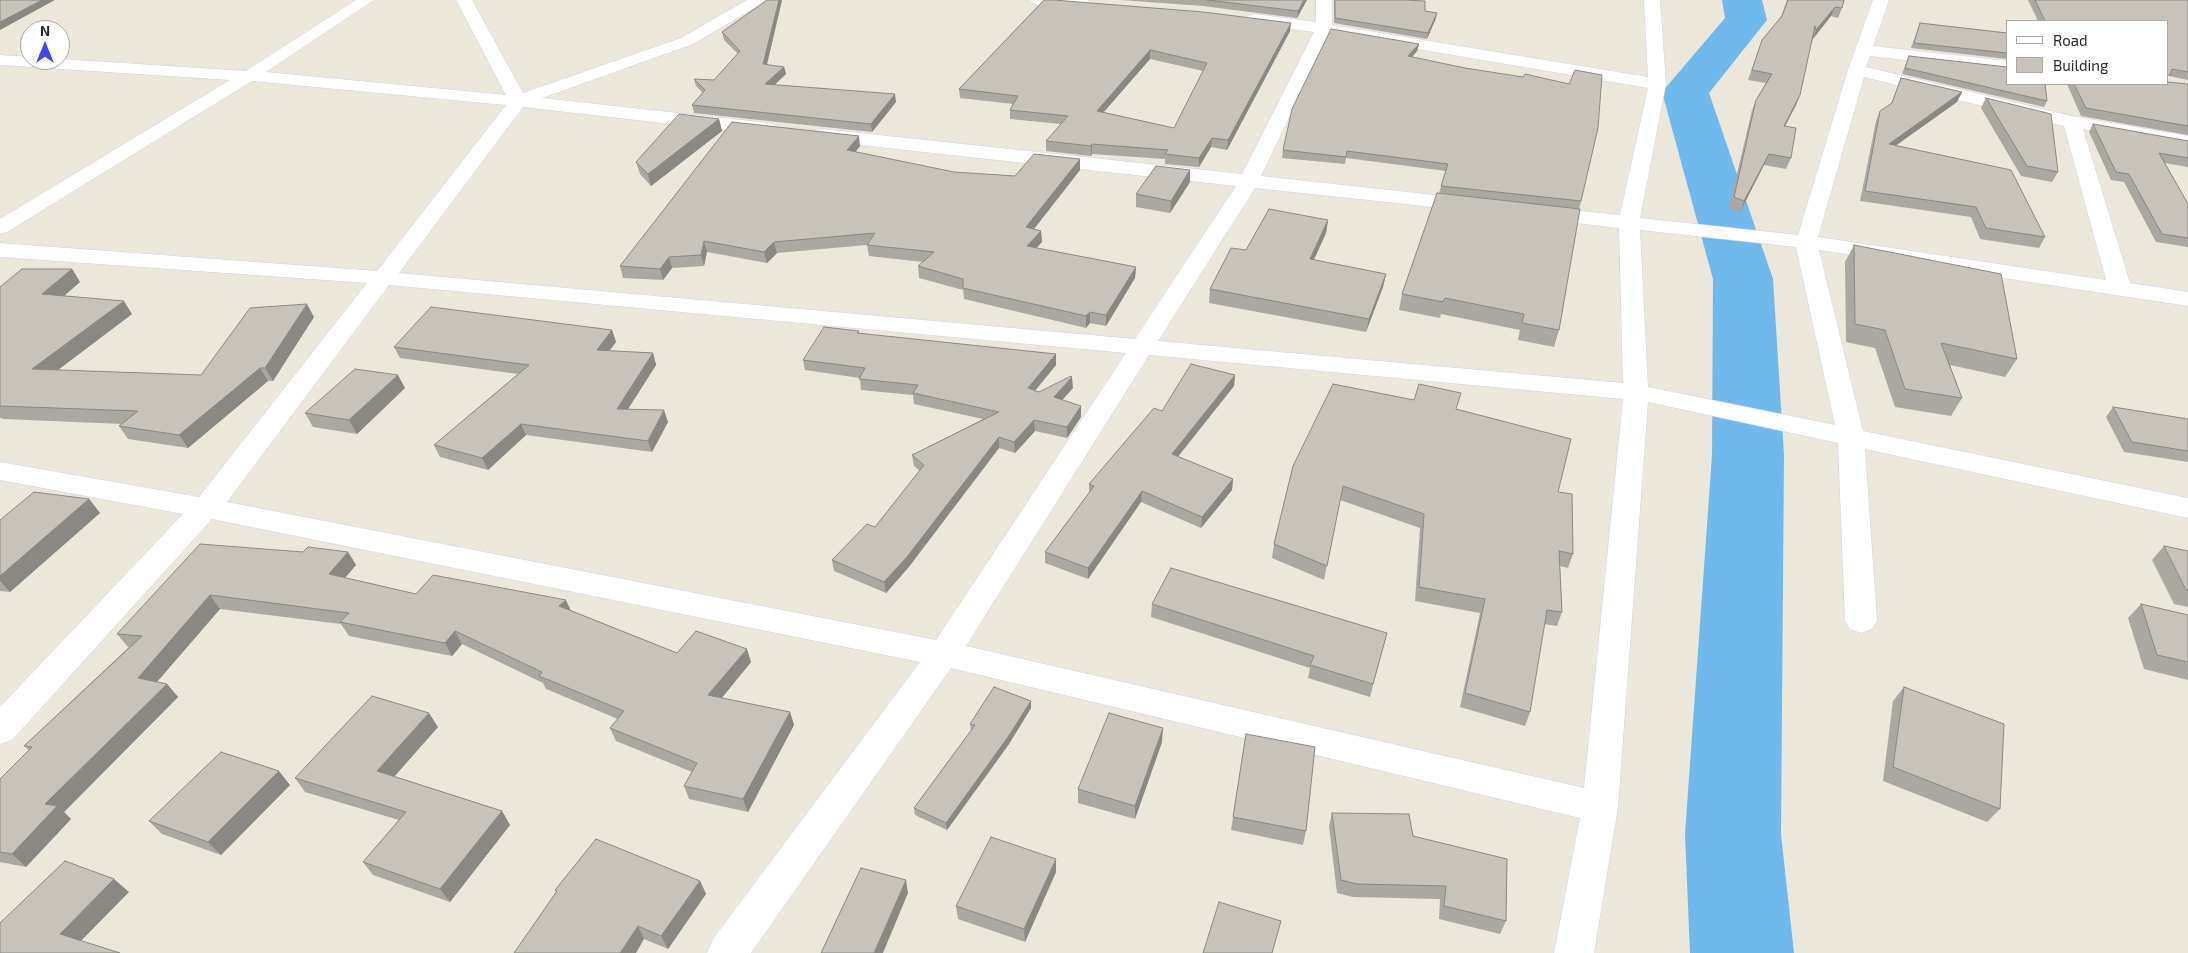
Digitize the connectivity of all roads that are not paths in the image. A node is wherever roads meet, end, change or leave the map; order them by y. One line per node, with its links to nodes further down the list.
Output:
1 (366, 0): 14 (street)
2 (464, 0): 16 (street)
3 (758, 0): 16 (street)
4 (1038, 0): 8 (street)
5 (1324, 0): 10 (street)
6 (1652, 0): 15 (street)
7 (1881, 0): 12 (street)
8 (1096, 4)
9 (1240, 18): 10 (street)
10 (1324, 28): 15 (street); 19 (street)
11 (0, 60): 14 (street)
12 (1861, 60): 13 (street); 17 (street); 24 (street)
13 (2006, 66)
14 (249, 76): 16 (street); 23 (street)
15 (1657, 84): 22 (street)
16 (518, 102): 19 (street); 26 (street)
17 (2072, 122): 18 (street); 27 (street)
18 (2188, 142)
19 (1249, 181): 20 (street); 29 (street)
20 (1493, 208)
21 (1522, 211): 22 (street)
22 (1630, 222): 24 (street); 30 (street)
23 (0, 228)
24 (1806, 242): 27 (street); 31 (street)
25 (0, 250): 26 (street)
26 (382, 278): 29 (street); 33 (street)
27 (2120, 289): 28 (street)
28 (2188, 299)
29 (1144, 347): 30 (street); 36 (street)
30 (1636, 392): 31 (street); 38 (street)
31 (1851, 437): 34 (street); 35 (street)
32 (0, 471): 33 (street)
33 (206, 508): 36 (street); 37 (street)
34 (2188, 508)
35 (1861, 621)
36 (944, 654): 38 (street); 39 (street)
37 (0, 730)
38 (1600, 807): 40 (street)
39 (727, 953)
40 (1574, 953)

